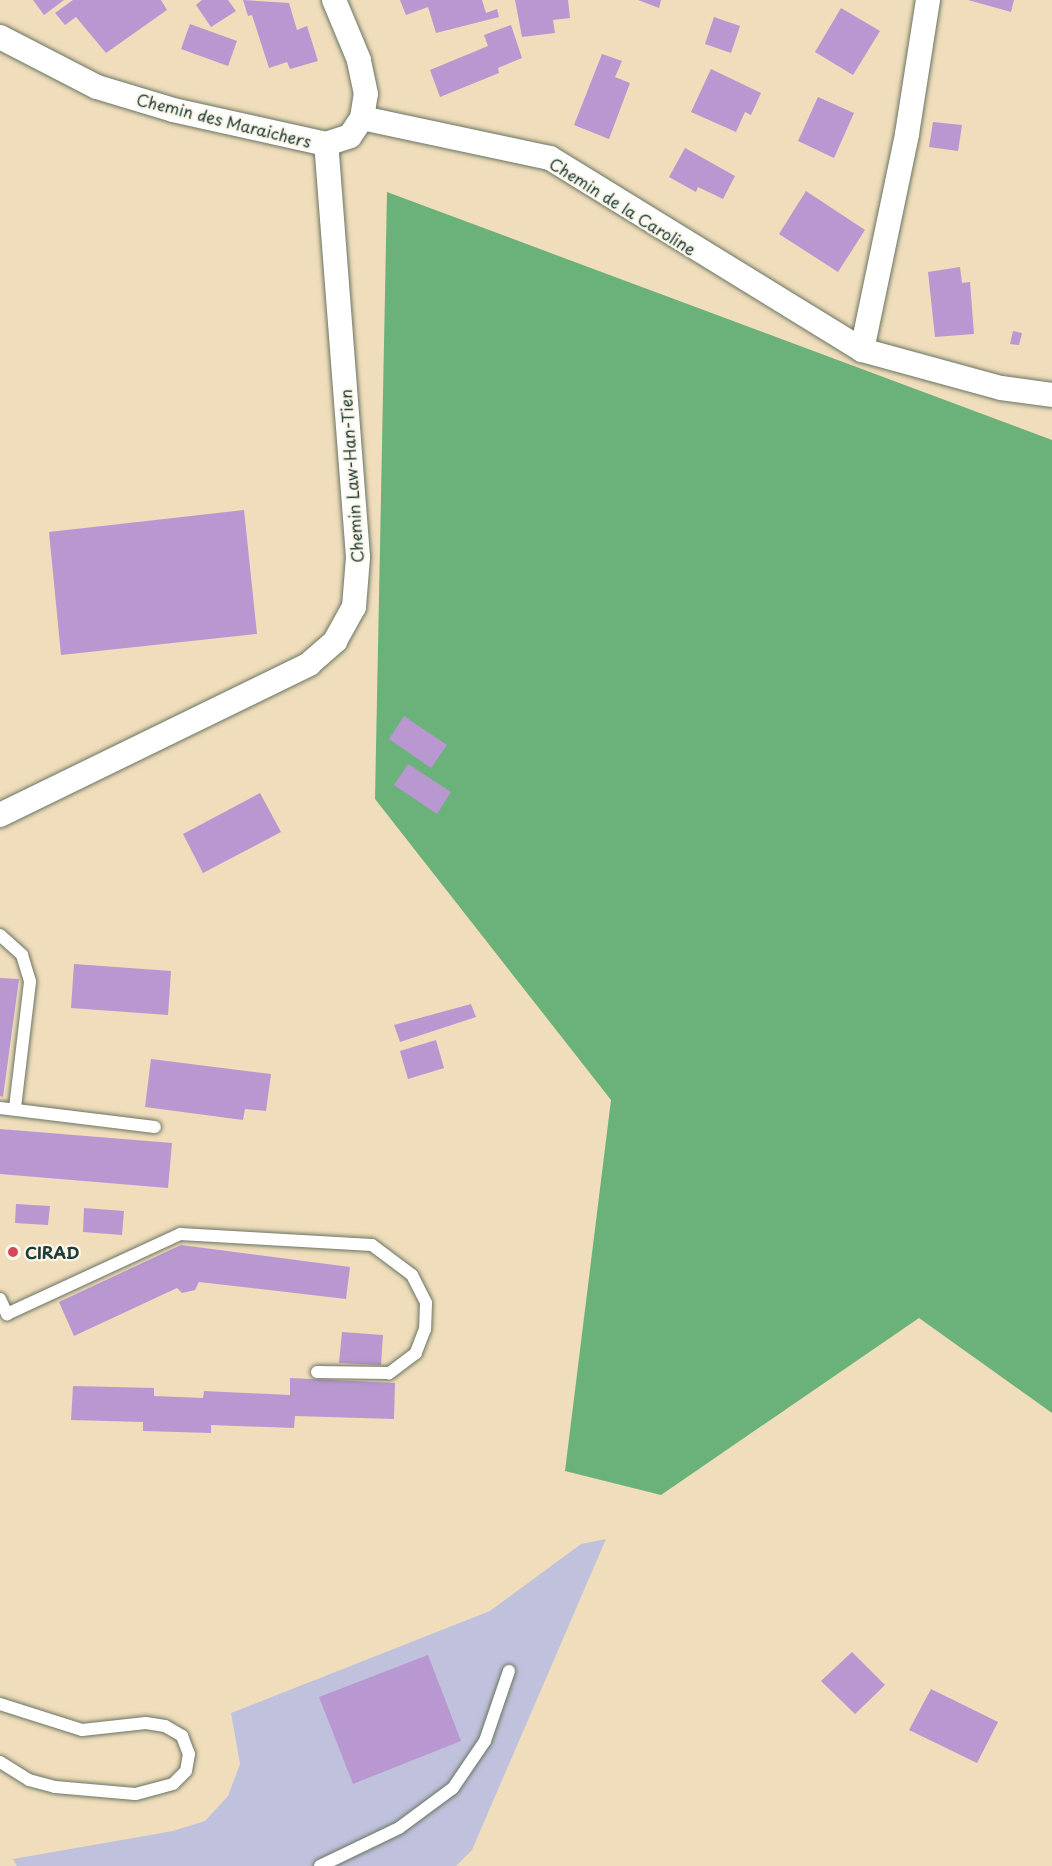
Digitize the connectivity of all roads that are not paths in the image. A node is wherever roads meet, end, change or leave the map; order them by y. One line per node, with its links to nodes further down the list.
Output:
1 (334, 0): 4 (street)
2 (928, 0): 6 (street)
3 (0, 37): 5 (street, Chemin des Maraichers)
4 (362, 118): 5 (street, Chemin des Maraichers); 6 (street, Chemin de la Caroline)
5 (326, 144): 8 (street, Chemin Law-Han-Tien)
6 (862, 350): 7 (street, Chemin de la Caroline)
7 (1052, 395)
8 (0, 815)
9 (0, 935): 11 (lane)
10 (0, 1108): 11 (lane)
11 (15, 1108): 12 (lane)
12 (155, 1127)
13 (0, 1299): 14 (lane)
14 (317, 1372)
15 (509, 1671): 18 (lane)
16 (0, 1704): 17 (lane)
17 (0, 1762)
18 (320, 1866)

